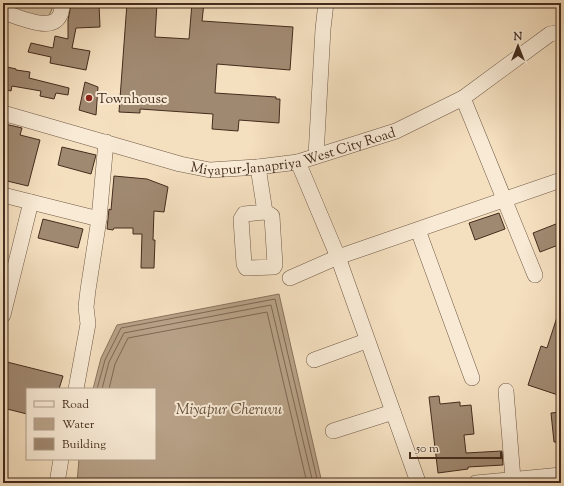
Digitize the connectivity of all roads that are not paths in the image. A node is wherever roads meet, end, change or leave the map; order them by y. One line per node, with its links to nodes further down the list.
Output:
1 (62, 3): 3 (street)
2 (326, 3): 8 (street)
3 (3, 12)
4 (561, 32): 5 (street, Miyapur-Janapriya West City Road)
5 (463, 98): 8 (street, Miyapur-Janapriya West City Road); 13 (street)
6 (3, 112): 7 (street, Miyapur-Janapriya West City Road)
7 (106, 142): 10 (street, Miyapur-Janapriya West City Road); 16 (street)
8 (316, 156): 9 (street, Miyapur-Janapriya West City Road)
9 (298, 162): 10 (street, Miyapur-Janapriya West City Road); 18 (street)
10 (258, 167): 15 (street)
11 (561, 180): 13 (street)
12 (3, 195): 14 (street)
13 (504, 200): 17 (street); 19 (street)
14 (31, 202): 16 (street); 21 (street)
15 (265, 212)
16 (99, 219): 25 (street)
17 (418, 230): 18 (street); 24 (street)
18 (338, 257): 20 (street); 22 (street)
19 (535, 275)
20 (290, 278)
21 (3, 316)
22 (366, 340): 23 (street); 27 (street)
23 (314, 360)
24 (472, 378)
25 (76, 388)
26 (506, 391): 31 (street)
27 (393, 412): 28 (street); 33 (street)
28 (333, 431)
29 (61, 460): 32 (street)
30 (561, 475): 31 (street)
31 (513, 479): 34 (street)
32 (57, 483)
33 (417, 483)
34 (476, 483)

